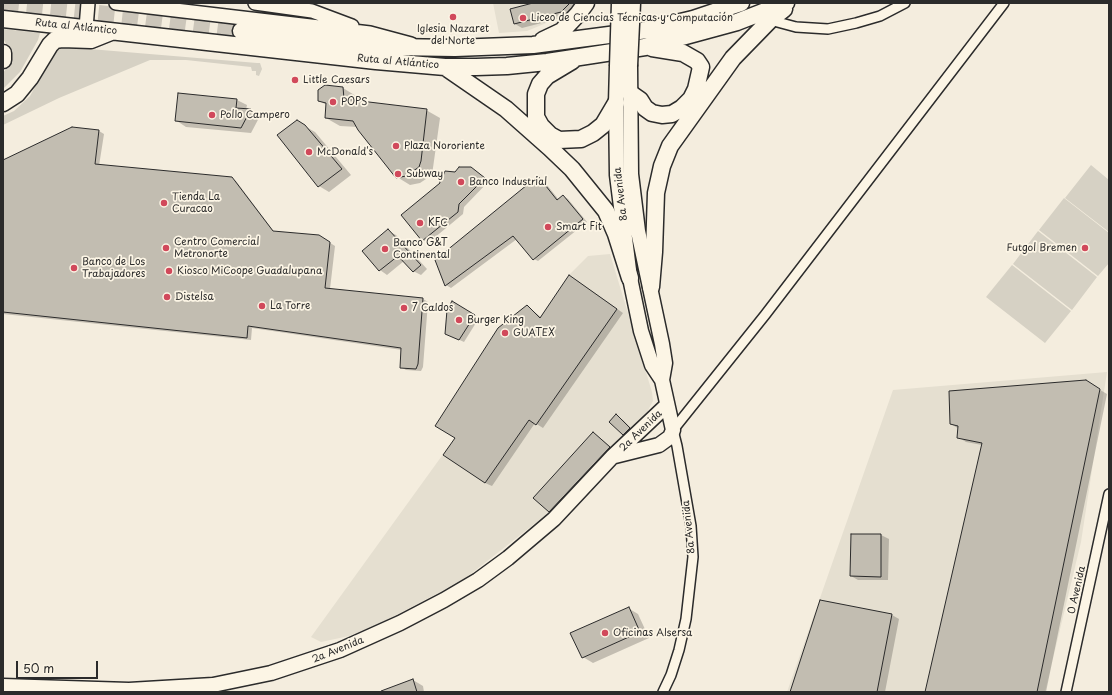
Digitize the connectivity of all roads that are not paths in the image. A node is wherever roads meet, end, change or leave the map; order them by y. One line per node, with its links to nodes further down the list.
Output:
1 (88, 3): 17 (main road)
2 (116, 3): 20 (main road, Ruta al Atlántico)
3 (255, 3): 13 (main road)
4 (586, 3): 21 (highway)
5 (619, 3): 27 (main road, 8a Avenida, bridge)
6 (633, 3): 27 (main road, 8a Avenida, bridge)
7 (712, 3): 15 (highway)
8 (741, 3): 15 (highway, Ruta al Atlántico)
9 (786, 3): 22 (highway, Ruta al Atlántico)
10 (794, 3): 16 (highway)
11 (905, 3): 16 (street)
12 (1004, 3): 36 (street)
13 (282, 4): 20 (main road)
14 (3, 19): 17 (highway, Ruta al Atlántico)
15 (693, 19): 21 (highway, Ruta al Atlántico)
16 (770, 20): 33 (highway)
17 (86, 28): 18 (highway, Ruta al Atlántico)
18 (112, 31): 28 (highway, Ruta al Atlántico); 30 (highway)
19 (241, 31): 23 (highway, Ruta al Atlántico)
20 (370, 32): 23 (main road, Ruta al Atlántico)
21 (532, 45): 23 (highway, Ruta al Atlántico)
22 (645, 47): 25 (highway, Ruta al Atlántico); 29 (highway)
23 (427, 48)
24 (3, 53): 26 (highway)
25 (581, 56): 28 (highway, Ruta al Atlántico); 31 (highway)
26 (3, 60)
27 (624, 66): 29 (main road, 8a Avenida); 31 (main road, 8a Avenida)
28 (445, 67): 32 (highway)
29 (630, 93): 33 (main road, 8a Avenida)
30 (3, 103)
31 (616, 103): 32 (main road, 8a Avenida)
32 (630, 278): 34 (main road, 8a Avenida)
33 (651, 287): 34 (main road, 8a Avenida)
34 (662, 380): 35 (main road, 8a Avenida)
35 (667, 404): 36 (main road, 8a Avenida); 37 (main road, 2a Avenida)
36 (673, 430): 37 (main road, 2a Avenida); 40 (street, 8a Avenida)
37 (613, 456): 39 (main road, 2a Avenida)
38 (1109, 494): 41 (street, 0 Avenida)
39 (3, 686)
40 (663, 692)
41 (1066, 692)

